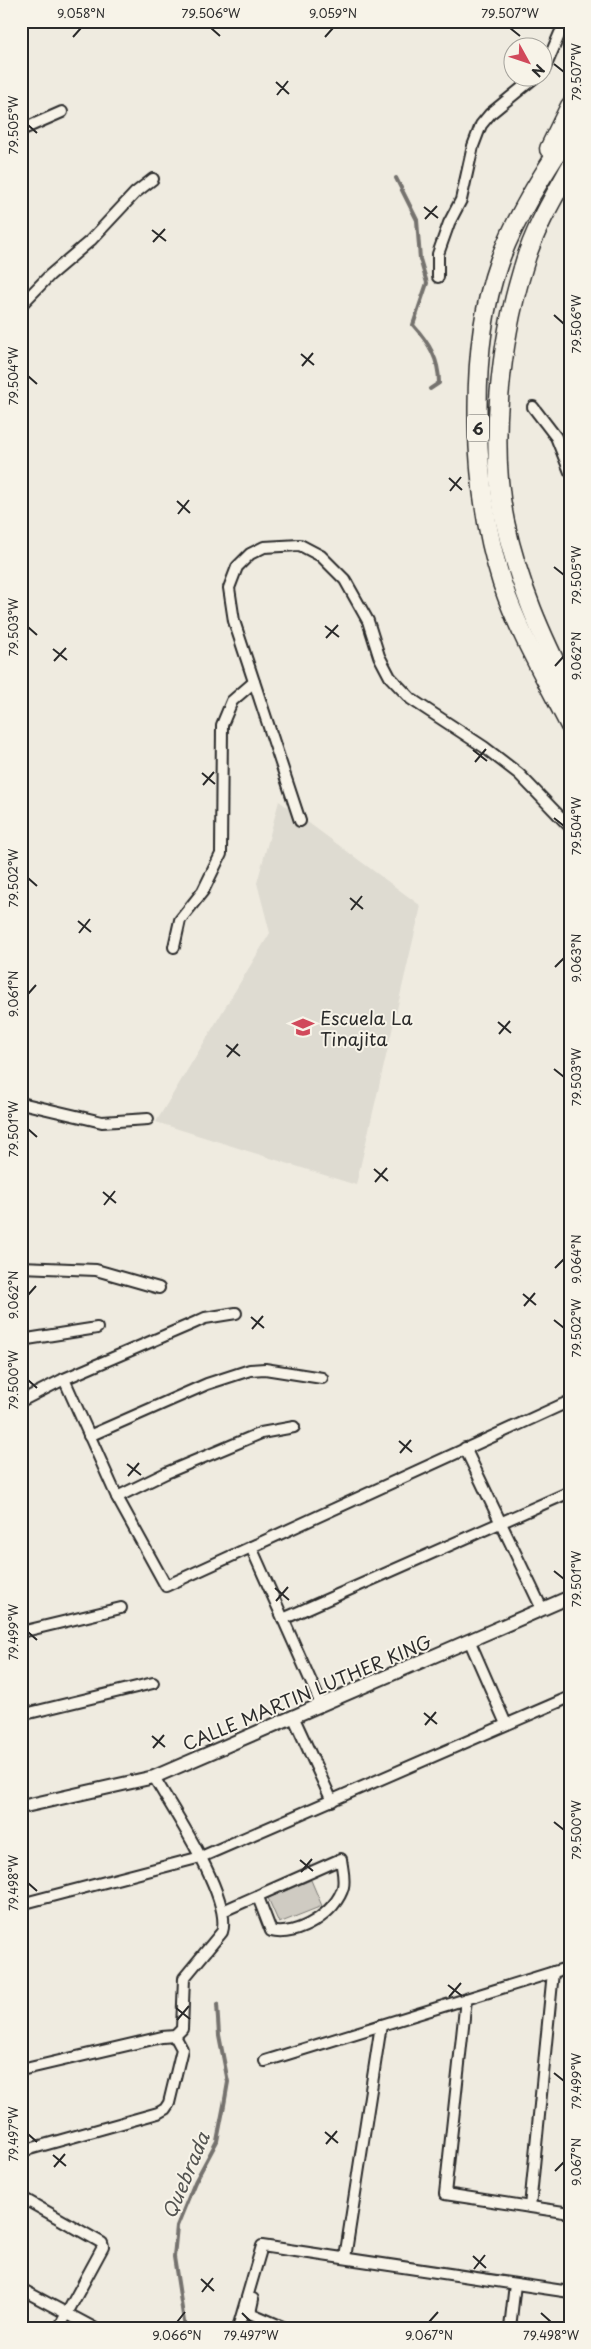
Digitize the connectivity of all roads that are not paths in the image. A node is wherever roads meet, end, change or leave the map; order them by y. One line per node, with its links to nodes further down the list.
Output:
1 (570, 22): 2 (street)
2 (554, 47)
3 (522, 88): 13 (street)
4 (570, 106): 11 (highway)
5 (62, 112): 6 (street)
6 (21, 130)
7 (570, 133): 11 (highway, 6)
8 (570, 168): 12 (highway, 6)
9 (153, 180): 14 (street)
10 (570, 182): 12 (highway)
11 (520, 212): 19 (highway, 6)
12 (544, 214): 18 (highway, 6)
13 (438, 277)
14 (21, 305)
15 (533, 407): 16 (street)
16 (570, 472)
17 (254, 682): 20 (street); 21 (street); 22 (street)
18 (570, 692)
19 (570, 726)
20 (300, 821)
21 (570, 827)
22 (174, 947)
23 (21, 1103): 24 (street)
24 (148, 1119)
25 (21, 1267): 26 (street)
26 (159, 1288)
27 (236, 1313): 31 (street)
28 (97, 1328): 29 (street)
29 (21, 1340)
30 (322, 1378): 35 (street)
31 (64, 1379): 32 (street); 35 (street)
32 (21, 1401)
33 (570, 1401): 36 (street)
34 (294, 1427): 38 (street)
35 (89, 1436): 38 (street)
36 (464, 1448): 39 (street); 40 (street)
37 (570, 1492): 39 (street)
38 (117, 1497): 40 (street)
39 (500, 1522): 43 (street); 44 (street)
40 (251, 1548): 44 (street)
41 (570, 1597): 43 (street, CALLE MARTIN LUTHER KING)
42 (121, 1608): 45 (street)
43 (542, 1609): 46 (street, CALLE MARTIN LUTHER KING)
44 (283, 1619): 49 (street)
45 (21, 1632)
46 (470, 1642): 49 (street, CALLE MARTIN LUTHER KING); 52 (street)
47 (153, 1683): 50 (street)
48 (570, 1697): 52 (street)
49 (321, 1704): 51 (street, CALLE MARTIN LUTHER KING)
50 (21, 1715)
51 (293, 1716): 53 (street, CALLE MARTIN LUTHER KING); 54 (street)
52 (506, 1724): 54 (street)
53 (154, 1777): 55 (street, CALLE MARTIN LUTHER KING); 56 (street)
54 (332, 1800): 56 (street)
55 (21, 1807)
56 (201, 1858): 58 (street); 59 (street)
57 (258, 1897): 57 (street); 59 (street)
58 (21, 1904)
59 (224, 1911): 64 (street)
60 (570, 1966): 61 (street)
61 (553, 1972): 62 (street); 69 (street)
62 (466, 1999): 63 (street); 69 (street)
63 (381, 2025): 65 (street); 71 (street)
64 (174, 2036): 66 (street); 67 (street)
65 (265, 2061)
66 (21, 2070)
67 (21, 2154)
68 (21, 2197): 76 (street)
69 (530, 2207): 70 (street)
70 (570, 2213)
71 (345, 2258): 72 (street); 73 (street)
72 (254, 2273): 79 (street); 80 (street)
73 (515, 2284): 75 (street); 81 (street)
74 (21, 2289): 76 (street)
75 (570, 2292)
76 (68, 2313): 77 (street); 78 (street)
77 (59, 2328)
78 (94, 2328)
79 (238, 2328)
80 (285, 2328)
81 (510, 2328)

